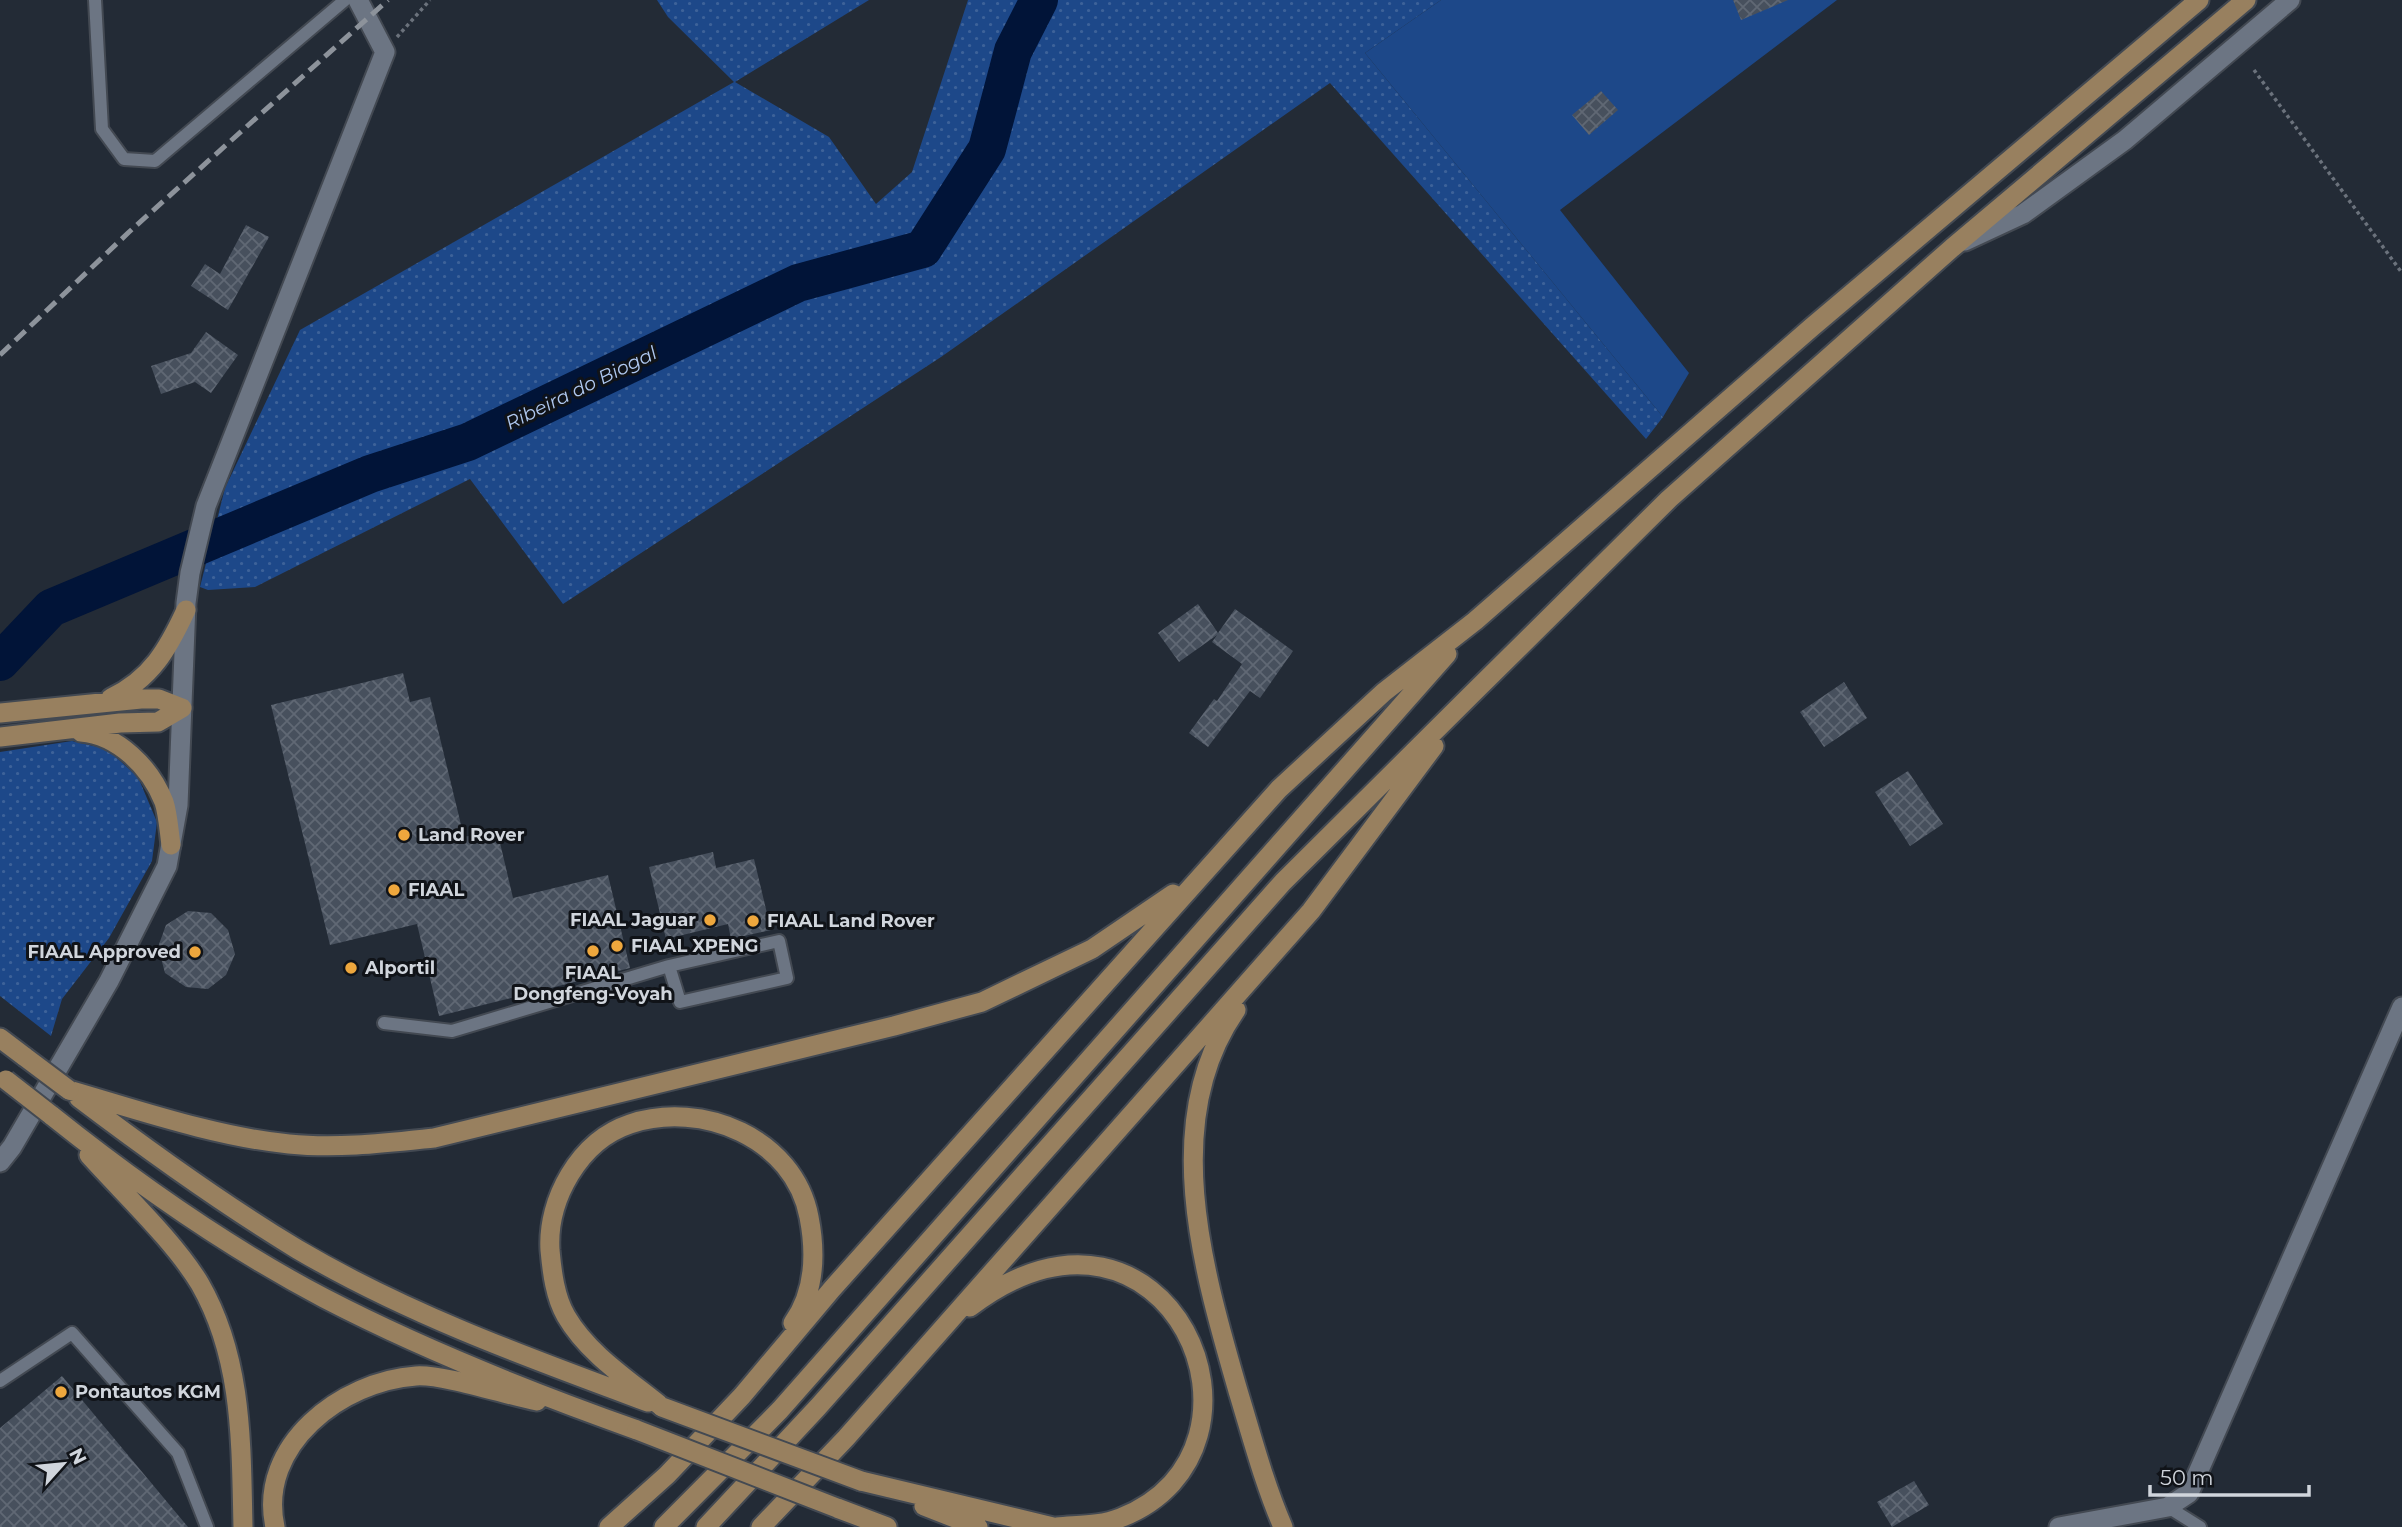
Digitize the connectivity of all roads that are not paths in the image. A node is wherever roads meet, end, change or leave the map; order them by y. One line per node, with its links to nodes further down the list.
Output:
1 (94, 0): 2 (lane)
2 (345, 0)
3 (358, 0): 8 (street)
4 (2199, 0): 9 (main road)
5 (2246, 0): 7 (main road)
6 (2290, 0): 7 (street)
7 (1952, 247): 10 (main road)
8 (186, 610): 11 (main road); 12 (street)
9 (1475, 621): 17 (main road); 40 (main road)
10 (1474, 692): 18 (main road); 41 (main road)
11 (79, 705): 12 (main road); 13 (main road)
12 (182, 708): 14 (main road); 16 (street)
13 (0, 713)
14 (66, 731): 15 (main road); 16 (main road)
15 (0, 737)
16 (171, 845): 26 (street)
17 (1219, 855): 24 (main road); 29 (main road)
18 (1311, 911): 27 (main road); 46 (main road)
19 (669, 966): 19 (lane); 21 (lane)
20 (2402, 1007): 33 (street)
21 (384, 1023)
22 (0, 1038): 24 (main road, bridge)
23 (3, 1078): 25 (main road, bridge)
24 (69, 1090): 30 (main road)
25 (57, 1120): 31 (main road); 37 (main road)
26 (0, 1161)
27 (928, 1345): 35 (main road); 45 (main road)
28 (0, 1381): 36 (lane)
29 (743, 1396): 30 (main road); 39 (main road)
30 (662, 1407): 32 (main road, bridge)
31 (580, 1410): 34 (main road, bridge); 38 (main road)
32 (861, 1482): 44 (main road); 45 (main road)
33 (2168, 1507): 47 (street); 48 (lane)
34 (837, 1508): 42 (main road); 43 (main road)
35 (765, 1524)
36 (207, 1527)
37 (243, 1527)
38 (275, 1527)
39 (609, 1527)
40 (664, 1527)
41 (706, 1527)
42 (857, 1527)
43 (887, 1527)
44 (978, 1527)
45 (1055, 1527)
46 (1283, 1527)
47 (2059, 1527)
48 (2200, 1527)

